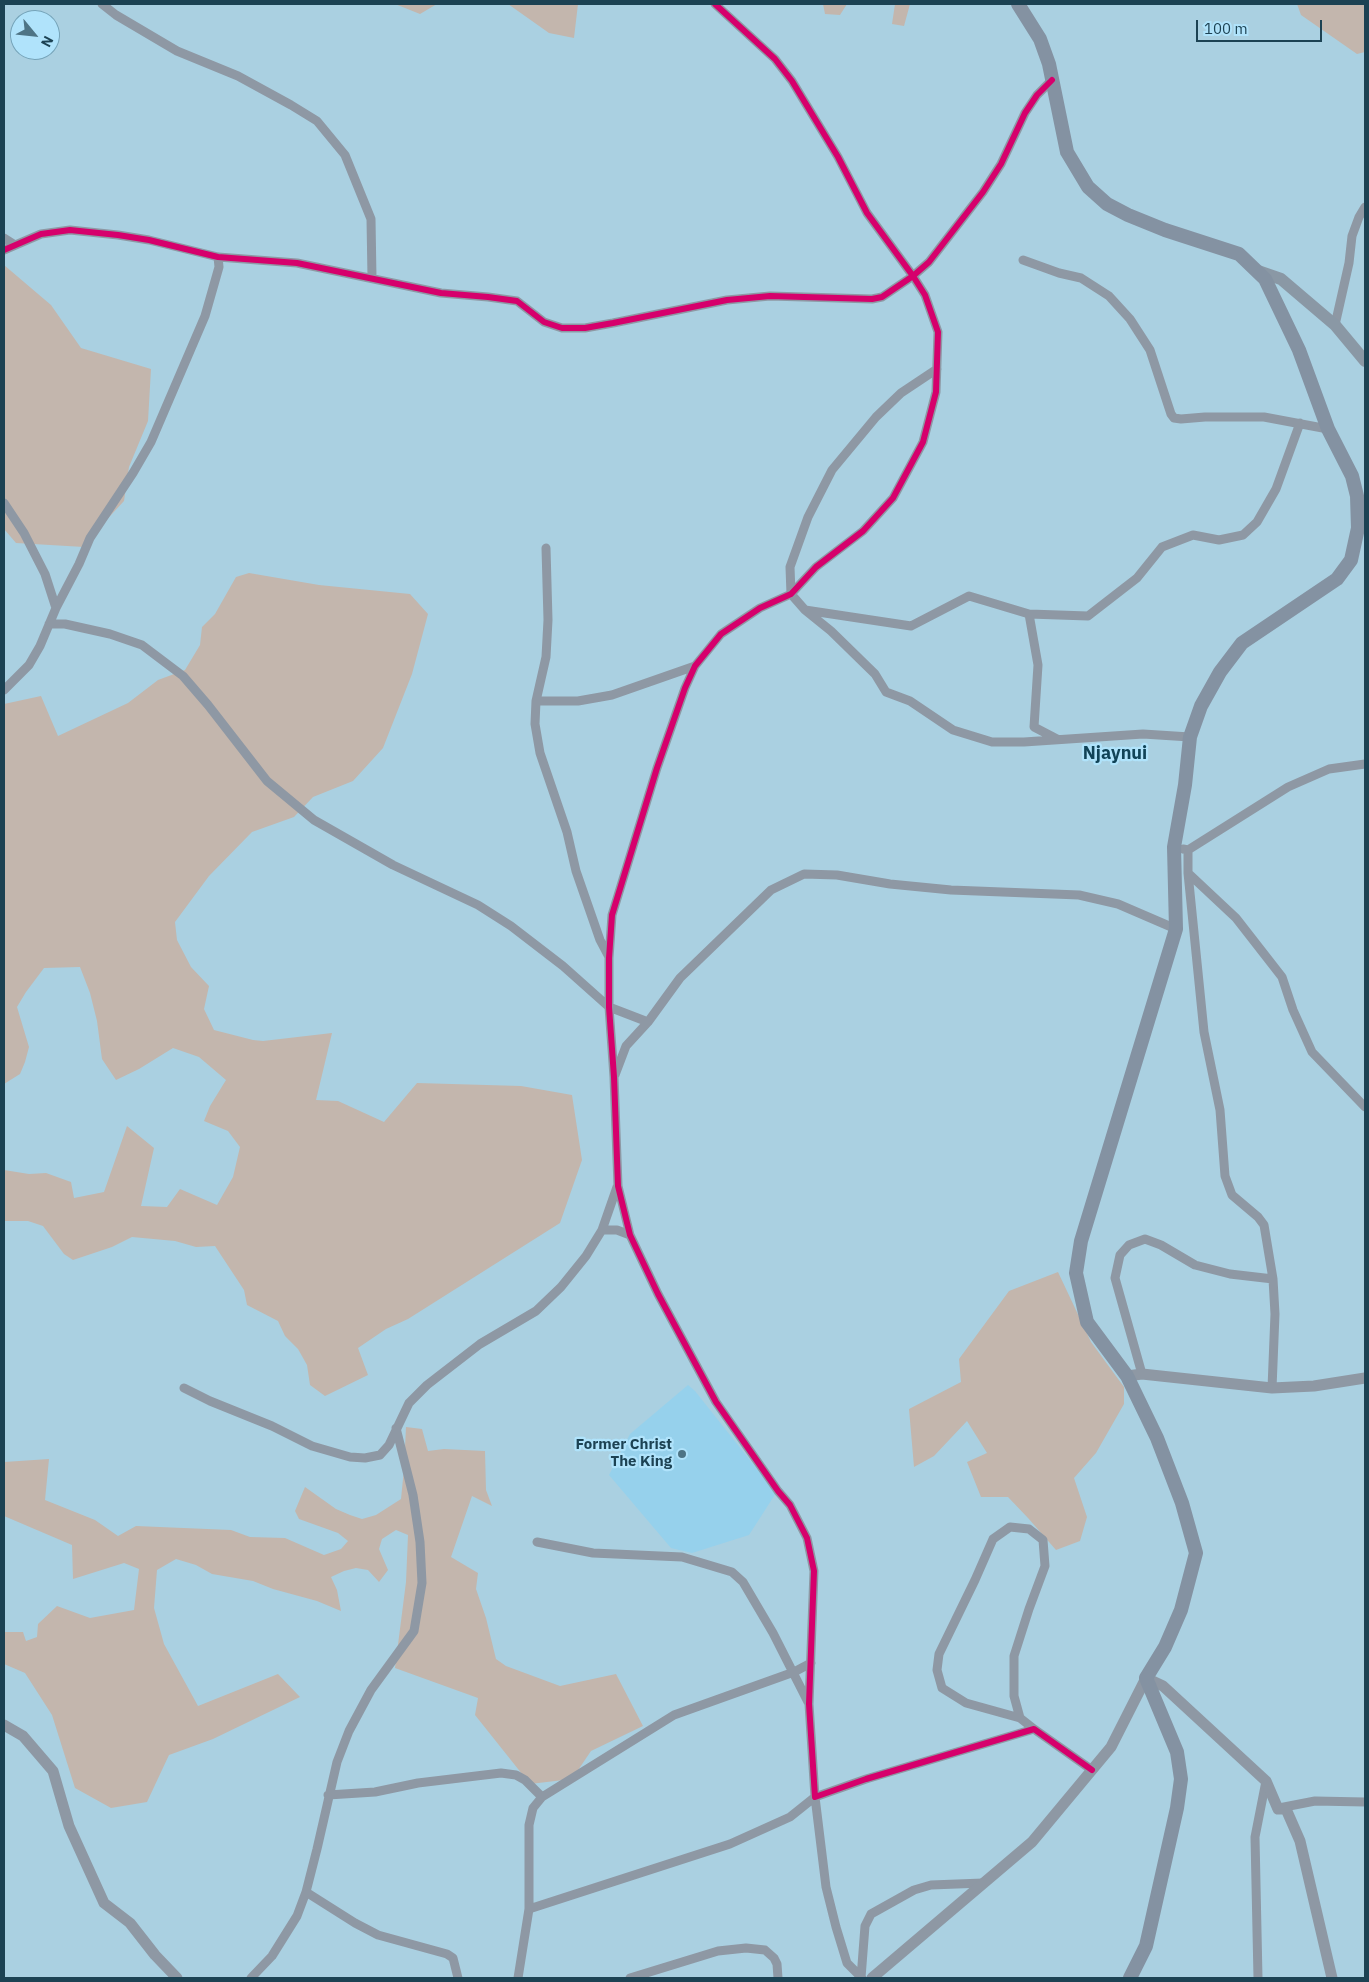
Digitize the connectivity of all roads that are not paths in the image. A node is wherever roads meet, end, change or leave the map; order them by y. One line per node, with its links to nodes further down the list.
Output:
1 (102, 4): 13 (street)
2 (716, 4): 12 (street)
3 (1018, 4): 4 (highway)
4 (1052, 80): 11 (highway); 12 (street)
5 (1365, 207): 14 (street)
6 (4, 238): 7 (street)
7 (15, 245): 8 (street); 9 (street)
8 (4, 250)
9 (218, 257): 13 (street); 22 (street)
10 (1023, 260): 17 (street)
11 (1254, 270): 14 (main road); 18 (highway)
12 (914, 276): 13 (street); 16 (street)
13 (372, 278)
14 (1335, 325): 15 (main road)
15 (1365, 361)
16 (937, 369): 21 (street); 21 (street)
17 (1300, 423): 18 (street); 24 (street)
18 (1328, 429): 29 (highway)
19 (4, 503): 22 (street)
20 (546, 548): 28 (street)
21 (791, 594): 23 (street); 26 (street)
22 (56, 608): 25 (street)
23 (805, 610): 24 (street); 30 (street)
24 (1029, 614): 30 (street)
25 (49, 624): 27 (street); 37 (street)
26 (694, 666): 28 (street); 36 (street)
27 (4, 690)
28 (536, 701): 36 (street)
29 (1190, 737): 30 (street); 32 (highway)
30 (1058, 740)
31 (1365, 764): 33 (street)
32 (1174, 846): 33 (street); 35 (highway)
33 (1188, 850): 34 (street)
34 (1188, 873): 40 (street); 44 (street)
35 (1176, 929): 38 (street); 46 (highway)
36 (609, 958): 37 (street)
37 (609, 1007): 38 (street); 39 (street)
38 (648, 1022): 39 (street)
39 (614, 1078): 41 (street)
40 (1365, 1108)
41 (618, 1186): 42 (street); 43 (street)
42 (602, 1230): 43 (street); 50 (street)
43 (630, 1235): 52 (street)
44 (1273, 1279): 45 (street); 49 (street)
45 (1142, 1374): 46 (street); 49 (street)
46 (1127, 1376): 54 (highway)
47 (1365, 1378): 49 (street)
48 (184, 1388): 50 (street)
49 (1272, 1388)
50 (396, 1428): 61 (street)
51 (537, 1542): 53 (street)
52 (811, 1664): 53 (street); 55 (street)
53 (794, 1672): 55 (street); 62 (street)
54 (1146, 1678): 59 (street); 60 (street); 76 (highway)
55 (809, 1704): 63 (street)
56 (1020, 1718): 56 (street); 58 (street)
57 (4, 1724): 69 (street)
58 (1034, 1729): 59 (street); 63 (street)
59 (1092, 1770): 66 (street)
60 (1266, 1781): 65 (street); 77 (street)
61 (328, 1795): 62 (street); 67 (street)
62 (542, 1797): 68 (street)
63 (815, 1797): 68 (street); 75 (street)
64 (1365, 1802): 65 (street)
65 (1278, 1808): 78 (street)
66 (983, 1883): 75 (street); 75 (street)
67 (306, 1892): 70 (street); 71 (street)
68 (529, 1910): 72 (street)
69 (177, 1978)
70 (251, 1978)
71 (458, 1978)
72 (518, 1978)
73 (630, 1978): 74 (street)
74 (778, 1978)
75 (865, 1978)
76 (1130, 1978)
77 (1258, 1978)
78 (1332, 1978)

